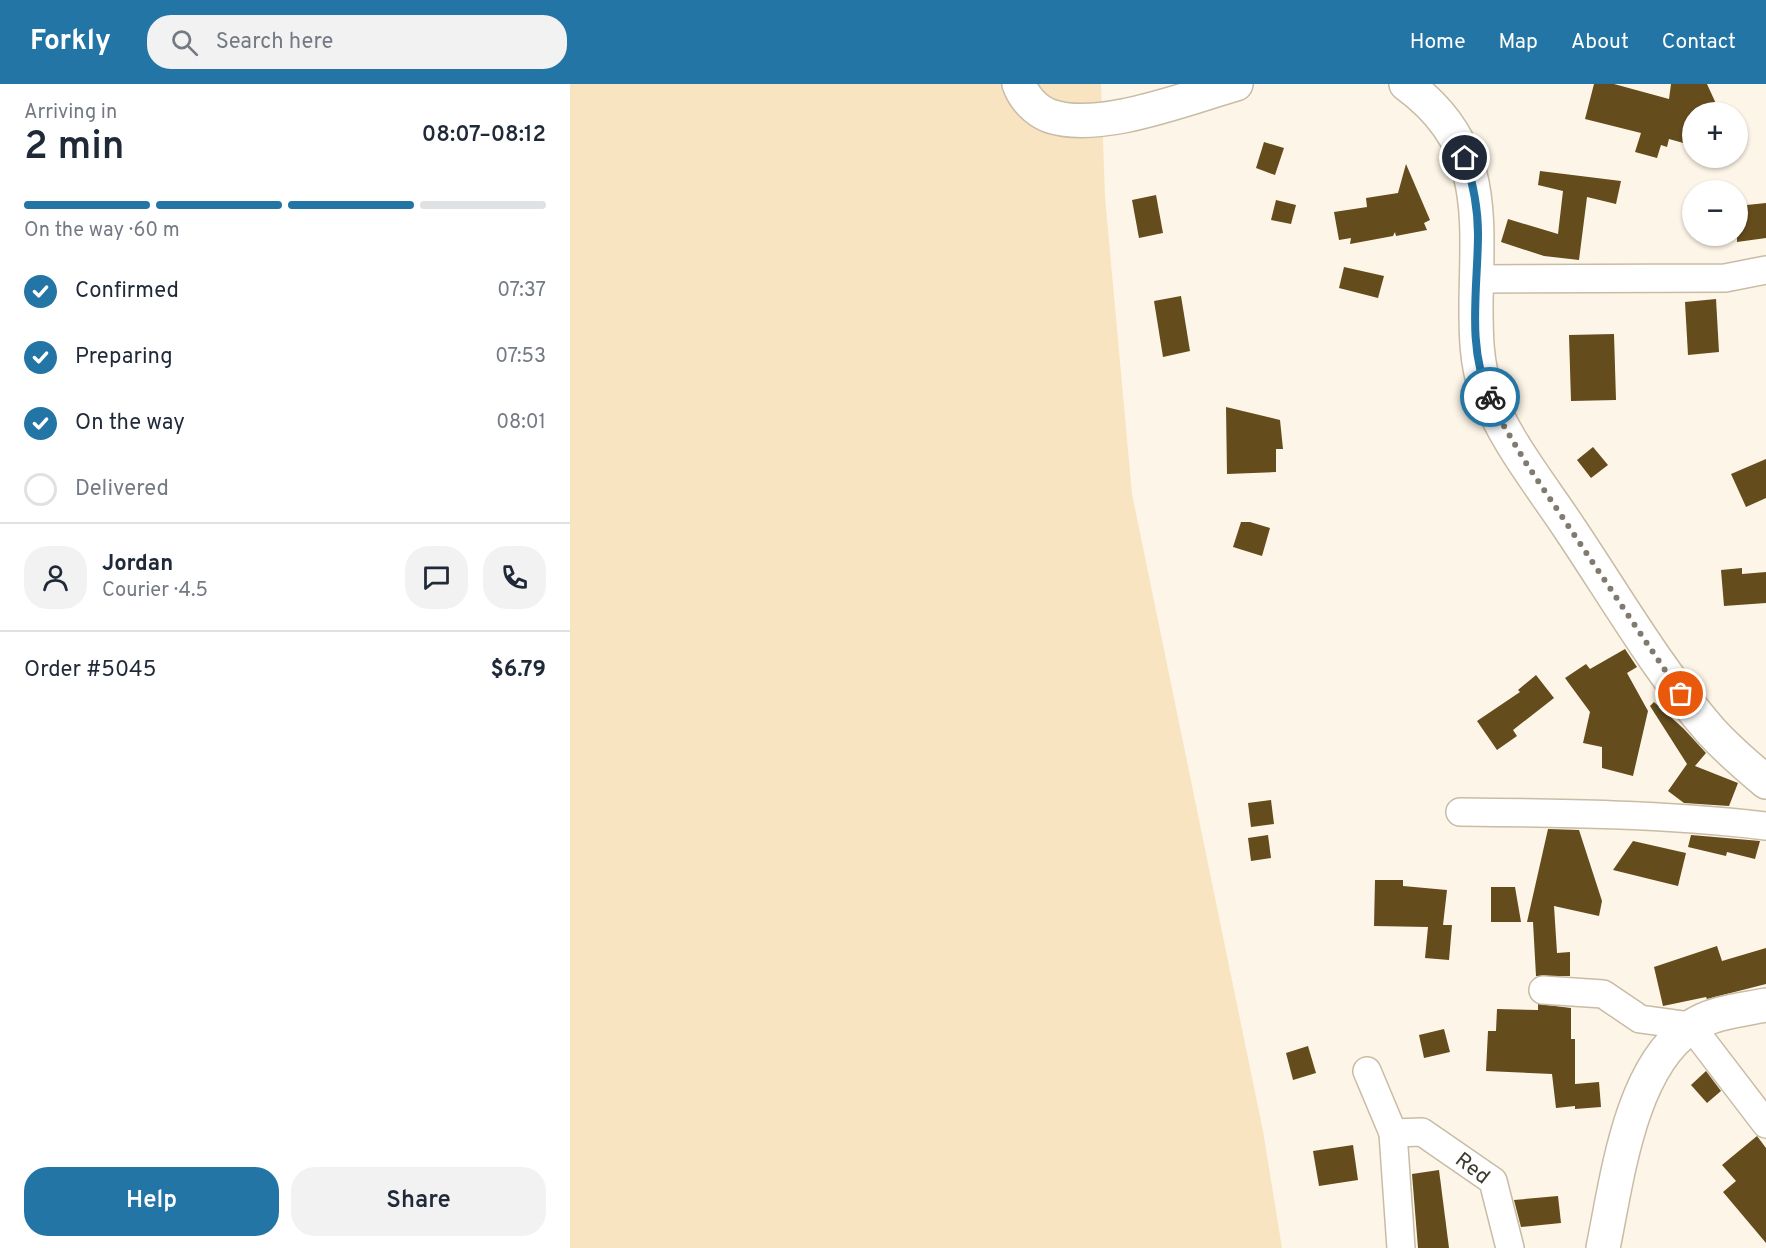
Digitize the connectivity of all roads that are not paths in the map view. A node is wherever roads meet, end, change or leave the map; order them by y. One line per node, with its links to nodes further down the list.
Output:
1 (1019, 84): 2 (street)
2 (1236, 84)
3 (1422, 89): 5 (street)
4 (1766, 270): 5 (street)
5 (1476, 279): 6 (street)
6 (1766, 782)
7 (1460, 812): 8 (street)
8 (1766, 826)
9 (1543, 990): 11 (street)
10 (1766, 1005): 11 (street)
11 (1691, 1026): 13 (street); 17 (street)
12 (1367, 1071): 14 (street)
13 (1766, 1124)
14 (1393, 1133): 15 (street); 16 (street, Red)
15 (1401, 1248)
16 (1510, 1248)
17 (1603, 1248)

